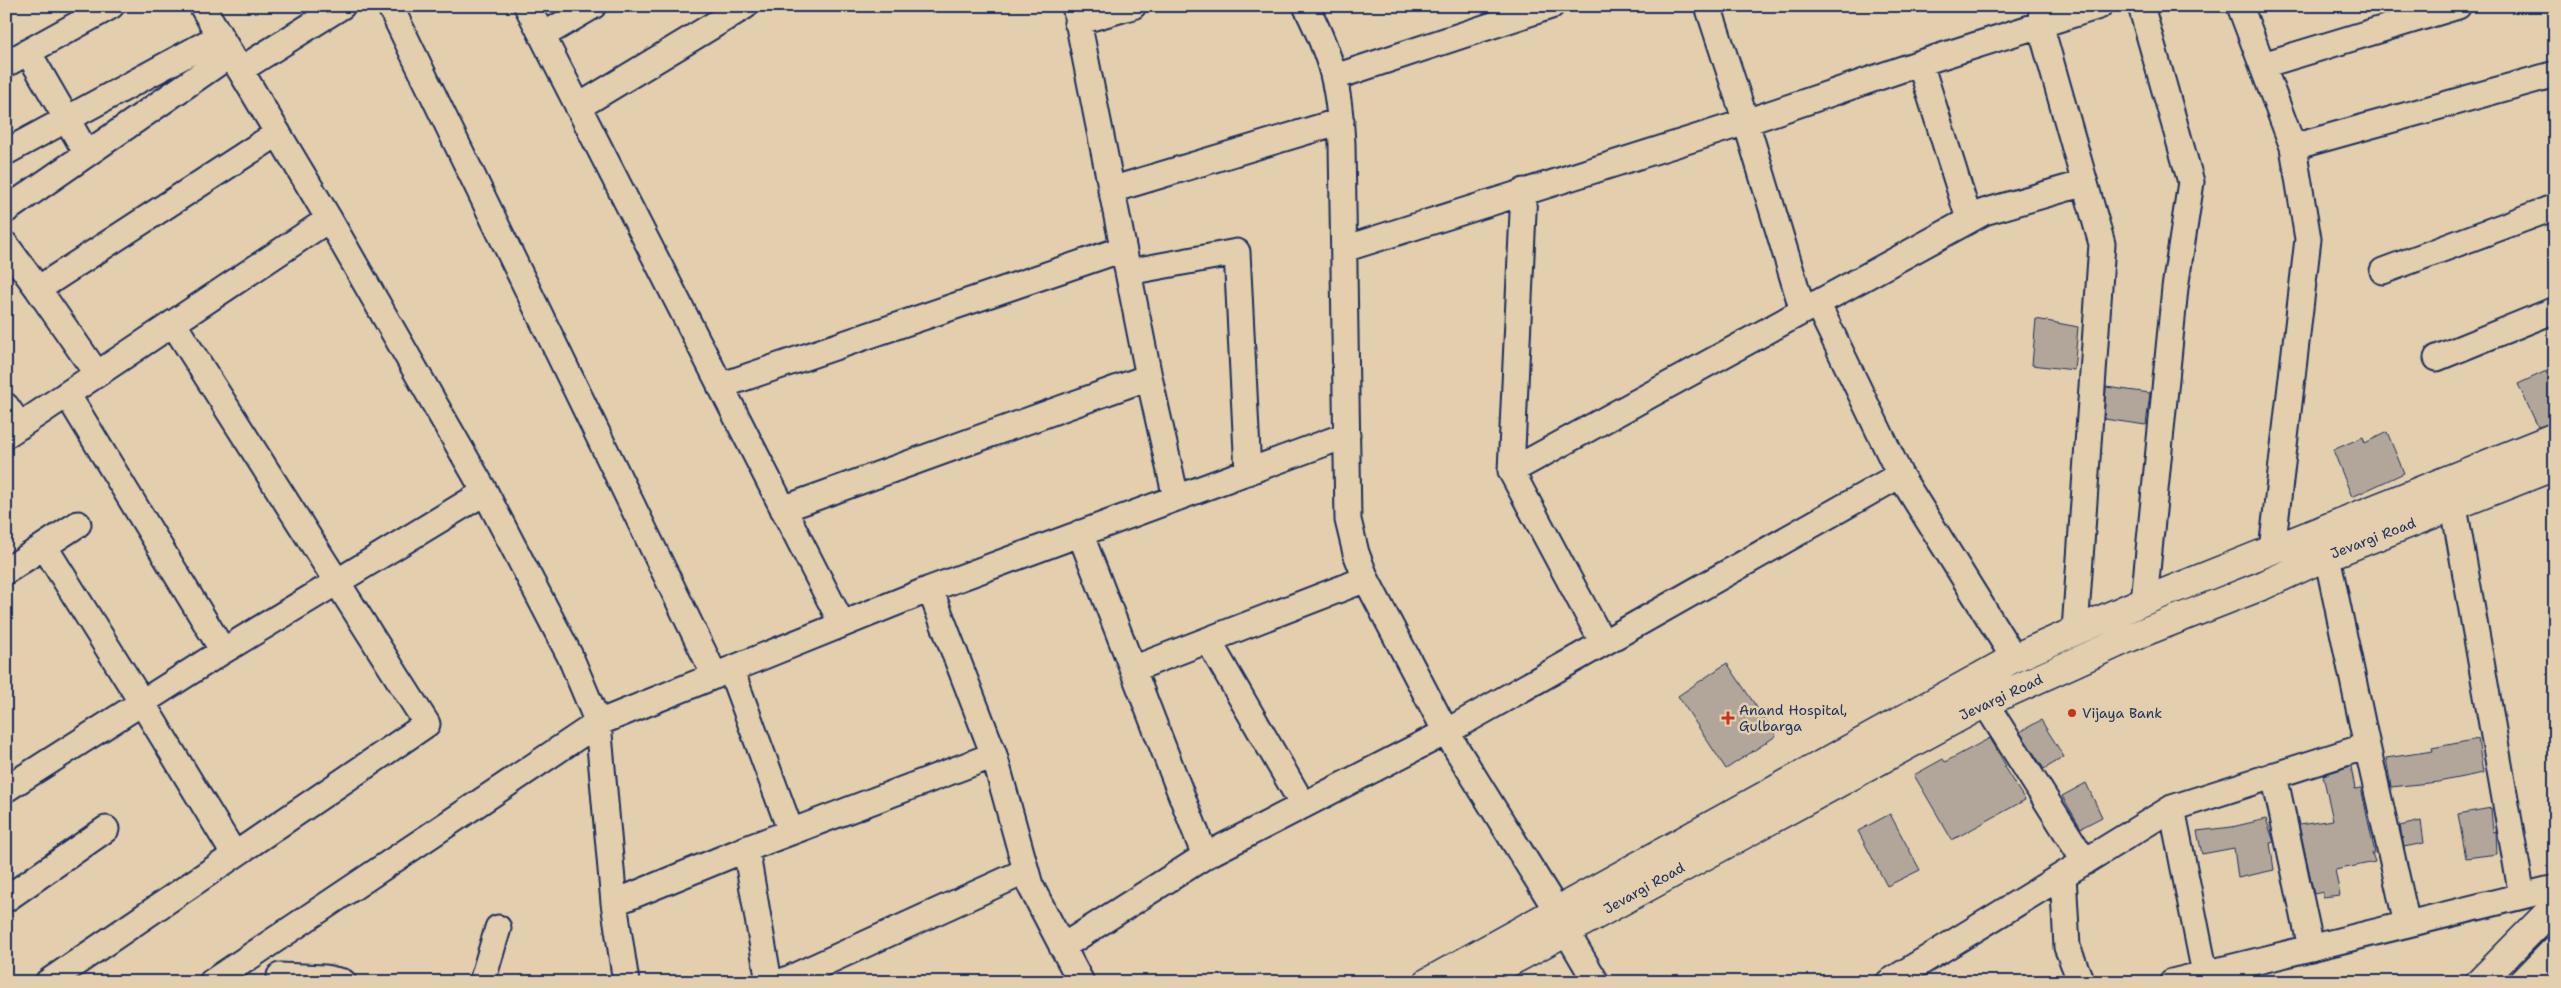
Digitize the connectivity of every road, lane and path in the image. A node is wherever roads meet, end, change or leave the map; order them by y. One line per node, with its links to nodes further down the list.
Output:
1 (111, 6): 19 (street)
2 (202, 6): 20 (street)
3 (342, 6): 20 (street)
4 (390, 6): 82 (street)
5 (527, 6): 18 (street)
6 (593, 6): 18 (street)
7 (745, 6): 26 (street)
8 (1133, 6): 16 (street)
9 (1306, 6): 25 (street)
10 (1551, 6): 25 (street)
11 (1708, 6): 29 (street)
12 (2099, 6): 17 (street)
13 (2141, 6): 74 (street)
14 (2240, 6): 23 (street)
15 (2458, 6): 23 (street)
16 (1076, 14): 35 (street)
17 (2042, 15): 21 (street); 34 (street)
18 (542, 36): 26 (street)
19 (28, 52): 22 (street); 27 (street)
20 (230, 53): 27 (street); 30 (street); 33 (street)
21 (1920, 63): 29 (street); 40 (street)
22 (6, 64)
23 (2262, 65): 31 (street)
24 (2555, 74): 31 (street)
25 (1335, 77): 28 (street)
26 (578, 107): 52 (street)
27 (67, 119): 32 (street); 33 (street)
28 (1341, 122): 35 (street); 42 (street)
29 (1746, 122): 36 (street); 46 (street)
30 (278, 133): 39 (street); 45 (street)
31 (2293, 147): 68 (street)
32 (6, 152)
33 (87, 154): 38 (street)
34 (2085, 183): 40 (street); 76 (street)
35 (1111, 190): 43 (street)
36 (1524, 191): 42 (street); 58 (street)
37 (2555, 207): 44 (street)
38 (6, 210)
39 (329, 219): 48 (street); 61 (street)
40 (1970, 219): 46 (street)
41 (6, 245): 45 (street)
42 (1344, 249): 55 (street)
43 (1125, 260): 51 (street); 52 (street); 59 (street)
44 (2383, 271)
45 (38, 290): 50 (street)
46 (1810, 307): 58 (street); 60 (street)
47 (2555, 310): 49 (street)
48 (173, 323): 50 (street); 72 (street)
49 (2437, 358)
50 (97, 374): 53 (street)
51 (1149, 377): 62 (street); 64 (street)
52 (720, 386): 64 (street)
53 (67, 394): 54 (street); 79 (street)
54 (11, 422)
55 (1347, 435): 59 (street); 71 (street)
56 (2555, 437): 68 (main road)
57 (2555, 466): 63 (main road, Jevargi Road)
58 (1511, 471): 78 (street)
59 (1248, 472): 62 (street)
60 (1900, 475): 78 (street); 80 (street)
61 (485, 492): 72 (street); 85 (street)
62 (1176, 498): 66 (street)
63 (2454, 507): 69 (main road, Jevargi Road); 102 (street)
64 (783, 509): 75 (street)
65 (78, 524): 67 (street)
66 (1080, 534): 73 (street); 81 (street)
67 (44, 546): 70 (street); 83 (street)
68 (2272, 550): 74 (main road)
69 (2327, 556): 84 (main road, Jevargi Road); 87 (street)
70 (6, 571)
71 (1366, 579): 77 (street); 86 (street)
72 (338, 583): 79 (street); 96 (street)
73 (930, 589): 75 (street); 88 (street)
74 (2144, 601): 76 (main road)
75 (842, 624): 82 (street)
76 (2075, 630): 80 (main road)
77 (1208, 640): 81 (street); 91 (street)
78 (1603, 644): 86 (street)
79 (223, 650): 83 (street)
80 (2014, 658): 106 (main road)
81 (1133, 669): 97 (street)
82 (723, 673): 85 (street); 94 (street)
83 (142, 701): 90 (street); 96 (street)
84 (1985, 703): 98 (street); 106 (main road, Jevargi Road)
85 (598, 723): 104 (street); 109 (street)
86 (1446, 732): 91 (street); 106 (street)
87 (2366, 746): 89 (street); 107 (street)
88 (994, 755): 94 (street); 99 (street)
89 (2274, 775): 92 (street); 111 (street)
90 (6, 789)
91 (1303, 805): 97 (street)
92 (2172, 808): 98 (street); 113 (street)
93 (106, 829): 103 (street)
94 (791, 832): 95 (street)
95 (746, 849): 104 (street); 121 (street)
96 (234, 854): 116 (street)
97 (1204, 856): 110 (street)
98 (2084, 862): 100 (street)
99 (1026, 871): 110 (street); 122 (street)
100 (2063, 875): 126 (street); 127 (street)
101 (2555, 888): 102 (street)
102 (2522, 896): 107 (street)
103 (6, 899)
104 (614, 903): 120 (street)
105 (2555, 906): 129 (main road)
106 (1562, 921): 123 (main road); 124 (main road, Jevargi Road); 125 (street)
107 (2407, 924): 111 (street)
108 (498, 928): 119 (street)
109 (277, 937): 114 (street); 117 (street)
110 (1062, 947): 115 (street)
111 (2311, 948): 113 (street)
112 (2555, 950): 130 (main road)
113 (2205, 974): 128 (street)
114 (280, 979): 118 (street)
115 (1077, 980)
116 (48, 982)
117 (212, 982)
118 (342, 982)
119 (482, 982)
120 (626, 982)
121 (769, 982)
122 (782, 982)
123 (1428, 982)
124 (1473, 982)
125 (1596, 982)
126 (1889, 982)
127 (2081, 982)
128 (2172, 982)
129 (2480, 982)
130 (2524, 982)

